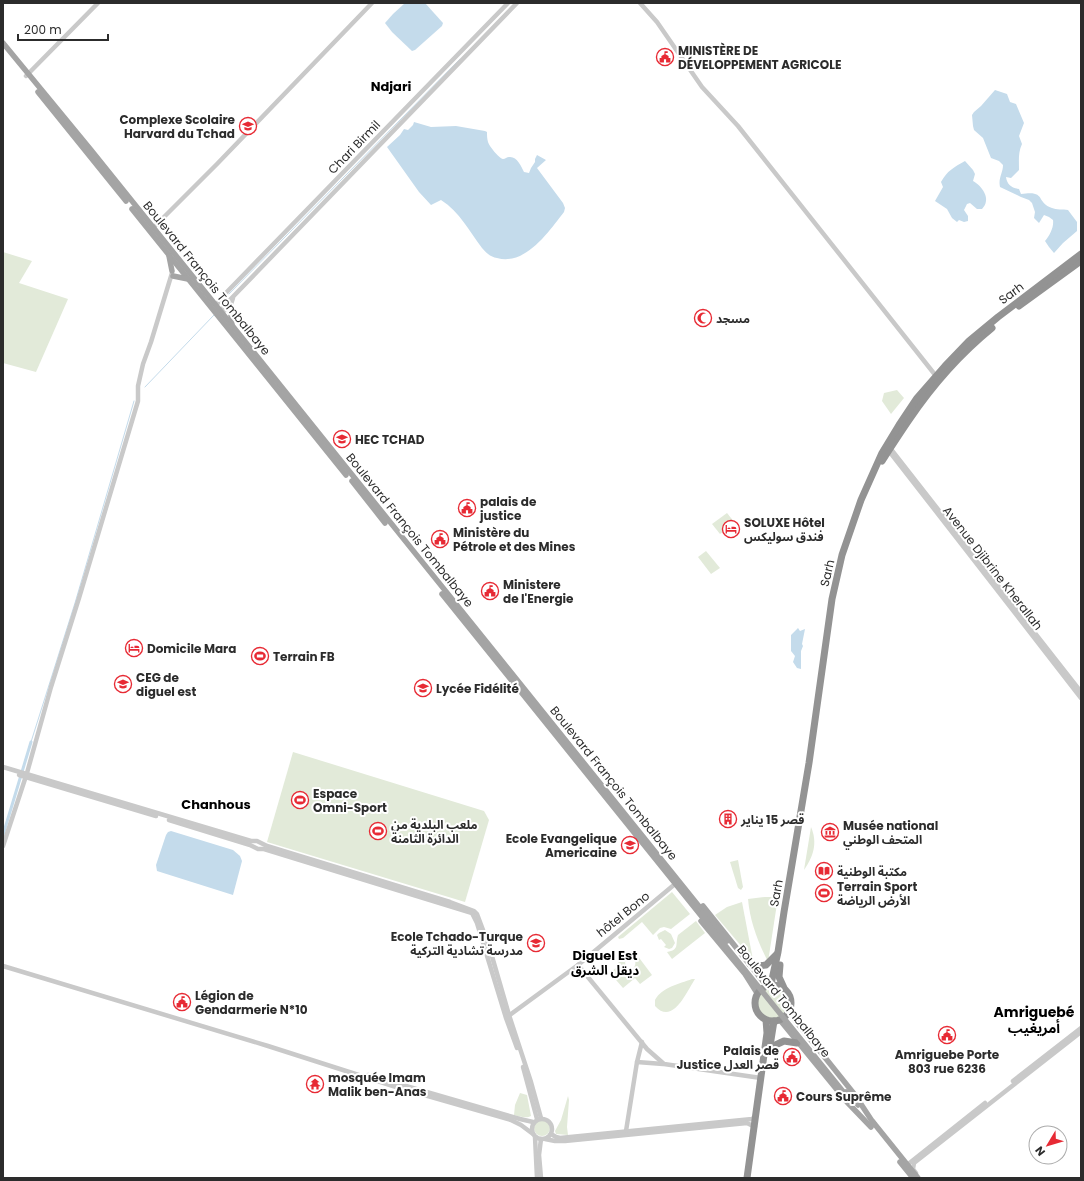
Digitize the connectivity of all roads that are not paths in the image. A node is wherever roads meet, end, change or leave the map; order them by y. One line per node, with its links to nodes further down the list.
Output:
1 (98, 3): 8 (street)
2 (372, 3): 9 (street)
3 (508, 3): 16 (street, Chari Birmil)
4 (517, 3): 17 (street, Chari Birmil)
5 (640, 3): 20 (street)
6 (3, 43): 8 (main road, Boulevard François Tombalbaye)
7 (3, 48): 8 (main road, Boulevard François Tombalbaye)
8 (27, 75): 9 (main road, Boulevard François Tombalbaye)
9 (151, 230): 10 (main road, Boulevard François Tombalbaye); 13 (main road, Boulevard François Tombalbaye)
10 (168, 254): 13 (main road, Boulevard François Tombalbaye); 14 (main road)
11 (1081, 254): 20 (highway, Sarh)
12 (1081, 261): 21 (highway, Sarh)
13 (181, 266): 14 (street); 15 (main road, Boulevard François Tombalbaye); 16 (main road, Boulevard François Tombalbaye)
14 (172, 275): 15 (main road); 25 (street)
15 (188, 279): 18 (main road, Boulevard François Tombalbaye)
16 (217, 304): 17 (street); 18 (main road, Boulevard François Tombalbaye)
17 (227, 306): 18 (street); 19 (main road)
18 (220, 313): 19 (main road, Boulevard François Tombalbaye); 27 (main road, Boulevard François Tombalbaye)
19 (233, 327): 27 (main road, Boulevard François Tombalbaye)
20 (936, 376): 31 (highway, Sarh)
21 (890, 450): 22 (street, Avenue Djibrine Kherallah); 23 (street, Avenue Djibrine Kherallah); 36 (highway, Sarh)
22 (1081, 692)
23 (1081, 698)
24 (3, 768): 25 (street)
25 (23, 774): 26 (street); 39 (street)
26 (3, 846)
27 (661, 863): 28 (main road, Boulevard François Tombalbaye); 29 (main road, Boulevard François Tombalbaye)
28 (675, 884): 29 (main road, Boulevard François Tombalbaye); 34 (street, hôtel Bono)
29 (692, 902): 30 (main road, Boulevard François Tombalbaye); 32 (main road); 37 (main road)
30 (708, 922): 51 (main road, Boulevard Tombalbaye, bridge)
31 (778, 952): 32 (highway); 35 (highway, Sarh)
32 (750, 964): 35 (main road)
33 (3, 965): 50 (street); 55 (street)
34 (578, 965): 39 (street, hôtel Bono); 43 (street)
35 (769, 985): 36 (highway); 37 (highway)
36 (784, 988): 38 (highway)
37 (757, 993): 40 (highway)
38 (790, 1008): 40 (highway); 51 (main road)
39 (508, 1016): 50 (street)
40 (773, 1020): 44 (main road); 45 (highway); 48 (highway)
41 (1081, 1028): 57 (street)
42 (1081, 1032): 63 (street)
43 (642, 1042): 46 (street); 47 (street)
44 (798, 1043): 45 (highway); 51 (main road)
45 (769, 1048): 61 (highway)
46 (637, 1062): 47 (street); 53 (street)
47 (664, 1064): 48 (street)
48 (761, 1078): 49 (highway)
49 (756, 1116): 52 (highway); 53 (street)
50 (537, 1120): 54 (street); 55 (street)
51 (873, 1125): 57 (main road); 62 (main road)
52 (755, 1127): 56 (street); 60 (highway)
53 (626, 1131): 54 (street)
54 (551, 1134): 56 (street)
55 (534, 1135): 56 (street); 58 (street)
56 (543, 1139): 59 (street)
57 (907, 1165): 63 (main road)
58 (537, 1178)
59 (541, 1178)
60 (747, 1178)
61 (751, 1178)
62 (913, 1178)
63 (918, 1178)

